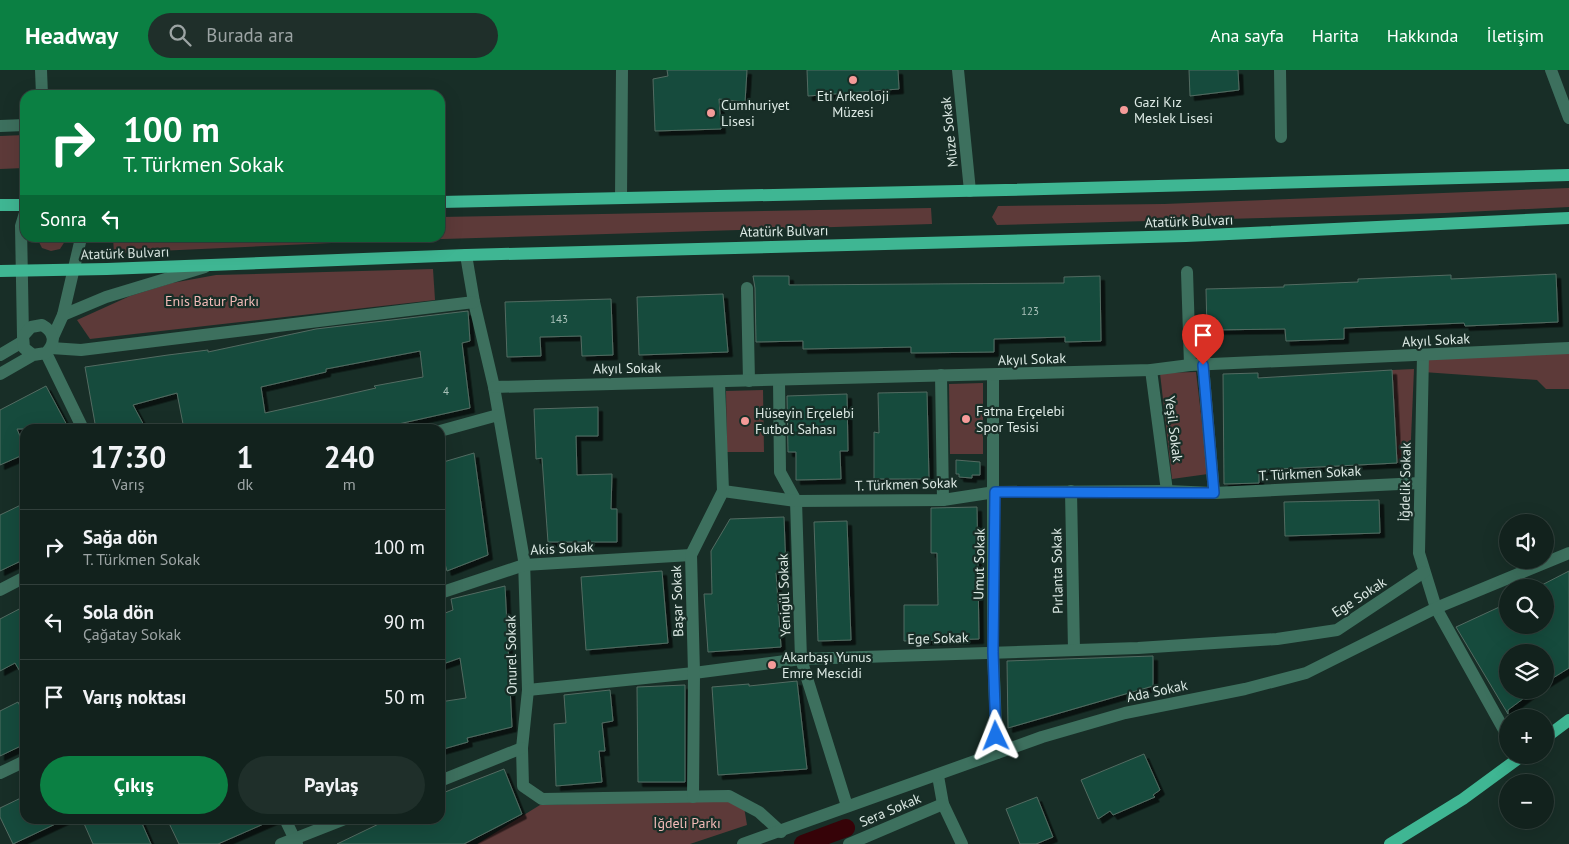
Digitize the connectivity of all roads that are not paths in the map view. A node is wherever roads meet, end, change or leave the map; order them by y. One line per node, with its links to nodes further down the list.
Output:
1 (41, 70): 6 (street)
2 (622, 70): 13 (street)
3 (958, 70): 12 (street, Müze Sokak)
4 (1280, 70): 10 (street)
5 (1551, 70): 7 (street)
6 (42, 90)
7 (1569, 118)
8 (20, 124): 9 (street)
9 (0, 126)
10 (1281, 136)
11 (1569, 175): 12 (main road)
12 (970, 191): 13 (main road)
13 (621, 198): 14 (main road)
14 (445, 202)
15 (0, 205): 16 (main road)
16 (20, 205)
17 (1569, 218): 20 (main road, Atatürk Bulvarı)
18 (22, 242): 23 (street)
19 (80, 242): 22 (street)
20 (466, 255): 21 (main road, Atatürk Bulvarı); 27 (street, Onurel Sokak)
21 (212, 265): 22 (main road, Atatürk Bulvarı); 28 (street)
22 (73, 269): 23 (main road, Atatürk Bulvarı); 28 (street)
23 (23, 270): 24 (main road, Atatürk Bulvarı); 29 (street)
24 (0, 271)
25 (1187, 272): 35 (street)
26 (746, 288): 41 (street)
27 (474, 302): 30 (street); 44 (street, Onurel Sokak)
28 (63, 315): 30 (street)
29 (23, 339): 30 (street); 32 (street); 33 (street)
30 (50, 346): 33 (street); 46 (street)
31 (1569, 348): 34 (street, Akyıl Sokak)
32 (0, 355)
33 (33, 355): 38 (street)
34 (1424, 355): 36 (street, Akyıl Sokak); 48 (street, İğdelik Sokak)
35 (1190, 365): 36 (street, Akyıl Sokak); 37 (street, Akyıl Sokak)
36 (1203, 365): 53 (street)
37 (1151, 370): 40 (street, Akyıl Sokak); 51 (street, Yeşil Sokak)
38 (0, 374)
39 (941, 375): 40 (street, Akyıl Sokak); 42 (street, Akyıl Sokak); 54 (street)
40 (993, 375): 52 (street, Umut Sokak)
41 (749, 380): 42 (street, Akyıl Sokak); 43 (street, Akyıl Sokak)
42 (779, 380): 55 (street, Yenigül Sokak)
43 (719, 382): 44 (street, Akyıl Sokak); 49 (street, Başar Sokak)
44 (494, 387): 45 (street, Onurel Sokak)
45 (498, 415): 47 (street); 58 (street, Onurel Sokak)
46 (81, 424)
47 (445, 430)
48 (1420, 483): 53 (street, T. Türkmen Sokak); 59 (street, İğdelik Sokak)
49 (723, 491): 55 (street, T. Türkmen Sokak); 57 (street, Başar Sokak)
50 (1071, 491): 51 (street, T. Türkmen Sokak); 52 (street, T. Türkmen Sokak); 64 (street, Pırlanta Sokak)
51 (1167, 491): 53 (street, T. Türkmen Sokak)
52 (995, 492): 54 (street, T. Türkmen Sokak); 65 (street, Umut Sokak)
53 (1214, 493)
54 (944, 500): 55 (street, T. Türkmen Sokak)
55 (796, 501): 66 (street, Yenigül Sokak)
56 (1569, 553): 63 (street, Ada Sokak)
57 (691, 555): 58 (street, Akis Sokak); 67 (street, Başar Sokak)
58 (524, 565): 62 (street, Akis Sokak); 68 (street, Onurel Sokak)
59 (1424, 572): 63 (street, İğdelik Sokak); 64 (street, Ege Sokak)
60 (20, 580): 61 (street)
61 (0, 590)
62 (445, 591)
63 (1436, 608): 69 (street, İğdelik Sokak); 73 (street, Ada Sokak)
64 (1074, 650): 65 (street, Ege Sokak)
65 (993, 652): 66 (street, Ege Sokak); 73 (street, Umut Sokak)
66 (801, 658): 67 (street, Ege Sokak); 81 (street, Yenigül Sokak)
67 (694, 673): 68 (street, Ege Sokak); 79 (street, Başar Sokak)
68 (528, 690): 72 (street, Onurel Sokak)
69 (1499, 720)
70 (1569, 720): 71 (main road)
71 (1554, 731)
72 (522, 748): 78 (street); 79 (street, Onurel Sokak)
73 (997, 753): 77 (street, Ada Sokak)
74 (20, 763): 76 (street)
75 (1509, 764): 90 (main road)
76 (0, 773)
77 (938, 776): 80 (street); 81 (street, Ada Sokak)
78 (445, 779)
79 (693, 797): 84 (street, Onurel Sokak)
80 (943, 804): 88 (street, Sera Sokak); 89 (street)
81 (847, 806): 84 (street, Ada Sokak)
82 (287, 824): 85 (street)
83 (335, 824): 85 (street)
84 (781, 832): 87 (street, Ada Sokak)
85 (296, 842): 86 (street)
86 (281, 844)
87 (743, 844)
88 (849, 844)
89 (962, 844)
90 (1390, 844)

